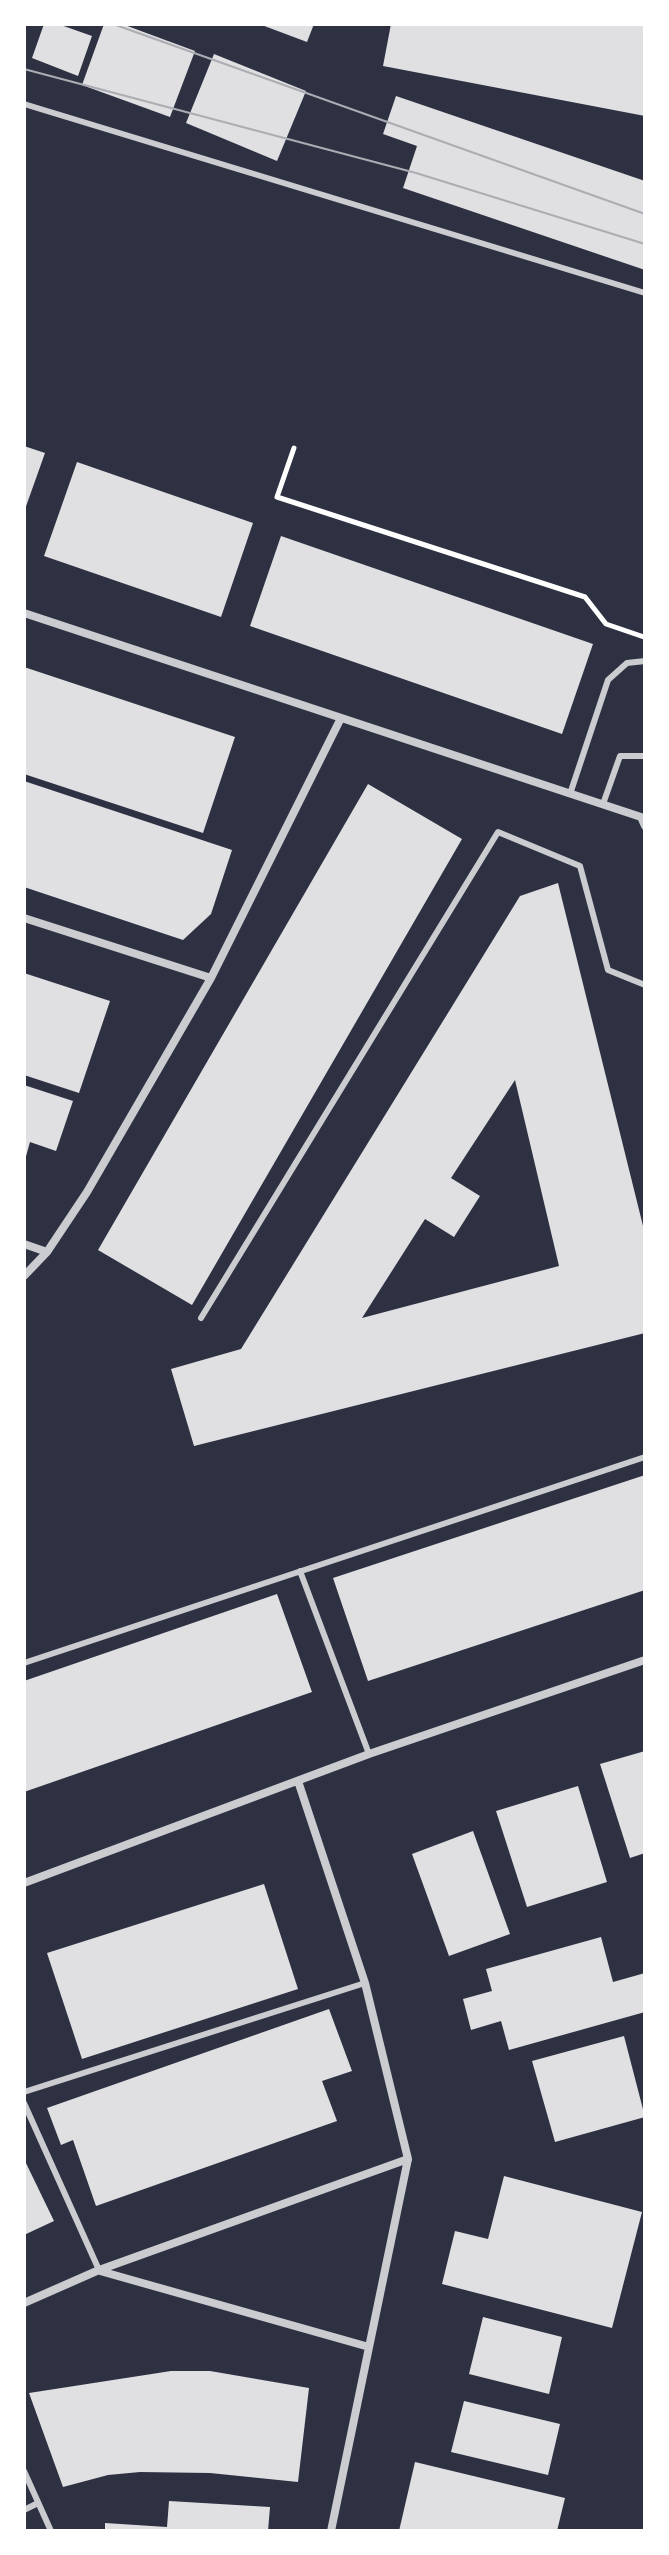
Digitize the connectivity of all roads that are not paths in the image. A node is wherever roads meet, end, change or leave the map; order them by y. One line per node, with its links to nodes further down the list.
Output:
1 (24, 104): 2 (lane)
2 (645, 293)
3 (24, 613): 5 (street)
4 (645, 661): 7 (lane)
5 (341, 718): 7 (street); 11 (street)
6 (645, 756): 8 (lane)
7 (570, 794): 8 (street)
8 (603, 804): 9 (street)
9 (645, 826)
10 (24, 918): 11 (street)
11 (211, 978): 14 (street)
12 (645, 985): 16 (lane)
13 (24, 1244): 14 (street)
14 (47, 1252): 15 (street)
15 (24, 1276)
16 (201, 1318)
17 (645, 1457): 18 (lane)
18 (300, 1571): 20 (lane); 21 (lane)
19 (645, 1660): 21 (street)
20 (24, 1663)
21 (369, 1754): 22 (street)
22 (298, 1781): 23 (street); 24 (street)
23 (24, 1883)
24 (365, 1983): 25 (lane); 27 (street)
25 (24, 2092)
26 (24, 2103): 28 (lane)
27 (408, 2159): 28 (street); 30 (street)
28 (99, 2270): 29 (street); 30 (street)
29 (24, 2303)
30 (369, 2347): 35 (street)
31 (24, 2471): 32 (lane)
32 (38, 2503): 33 (lane); 34 (lane)
33 (24, 2510)
34 (51, 2531)
35 (331, 2531)

